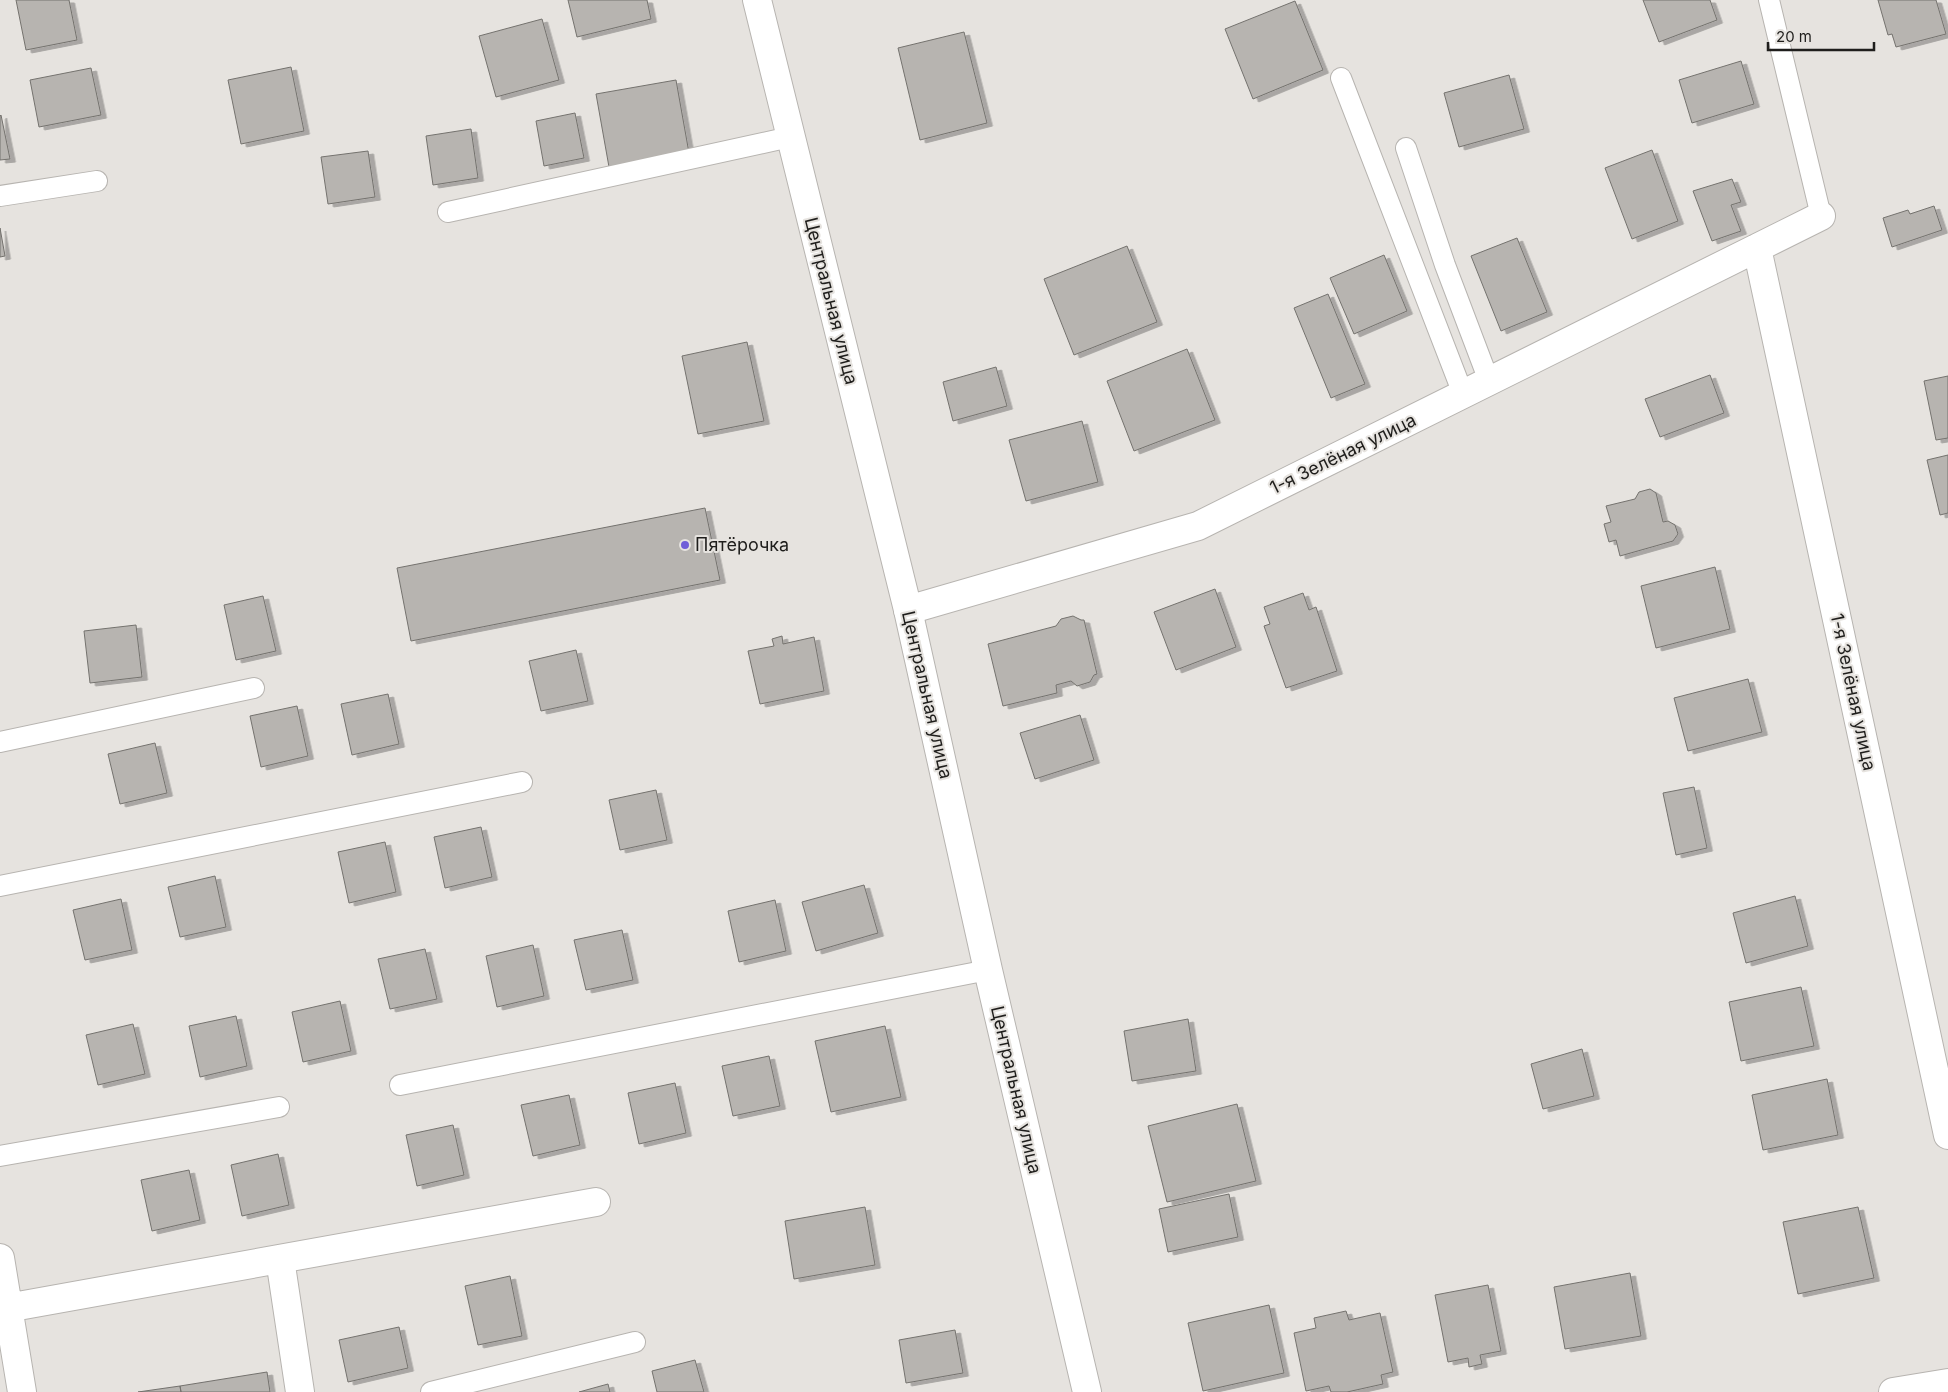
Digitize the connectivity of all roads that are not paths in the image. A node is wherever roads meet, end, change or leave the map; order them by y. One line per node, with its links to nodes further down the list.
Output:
1 (757, 0): 4 (street, Центральная улица)
2 (1769, 0): 9 (lane)
3 (1341, 78): 12 (lane)
4 (790, 137): 8 (lane); 13 (street, Центральная улица)
5 (1406, 148): 11 (lane)
6 (97, 181): 7 (lane)
7 (0, 196)
8 (448, 212)
9 (1820, 216): 10 (street, 1-я Зелёная улица)
10 (1757, 248): 11 (street, 1-я Зелёная улица); 21 (street, 1-я Зелёная улица)
11 (1490, 381): 12 (street, 1-я Зелёная улица)
12 (1463, 394): 13 (street, 1-я Зелёная улица)
13 (908, 610): 18 (street, Центральная улица)
14 (254, 688): 15 (lane)
15 (0, 742)
16 (522, 782): 17 (lane)
17 (0, 886)
18 (988, 970): 19 (lane); 32 (street, Центральная улица)
19 (400, 1085)
20 (279, 1107): 22 (lane)
21 (1948, 1135)
22 (0, 1156)
23 (596, 1202): 25 (street)
24 (0, 1258): 26 (street)
25 (280, 1259): 26 (street); 30 (street)
26 (7, 1308): 29 (street)
27 (635, 1342): 31 (lane)
28 (1948, 1383): 33 (street)
29 (22, 1392)
30 (300, 1392)
31 (431, 1392)
32 (1088, 1392)
33 (1892, 1392)

